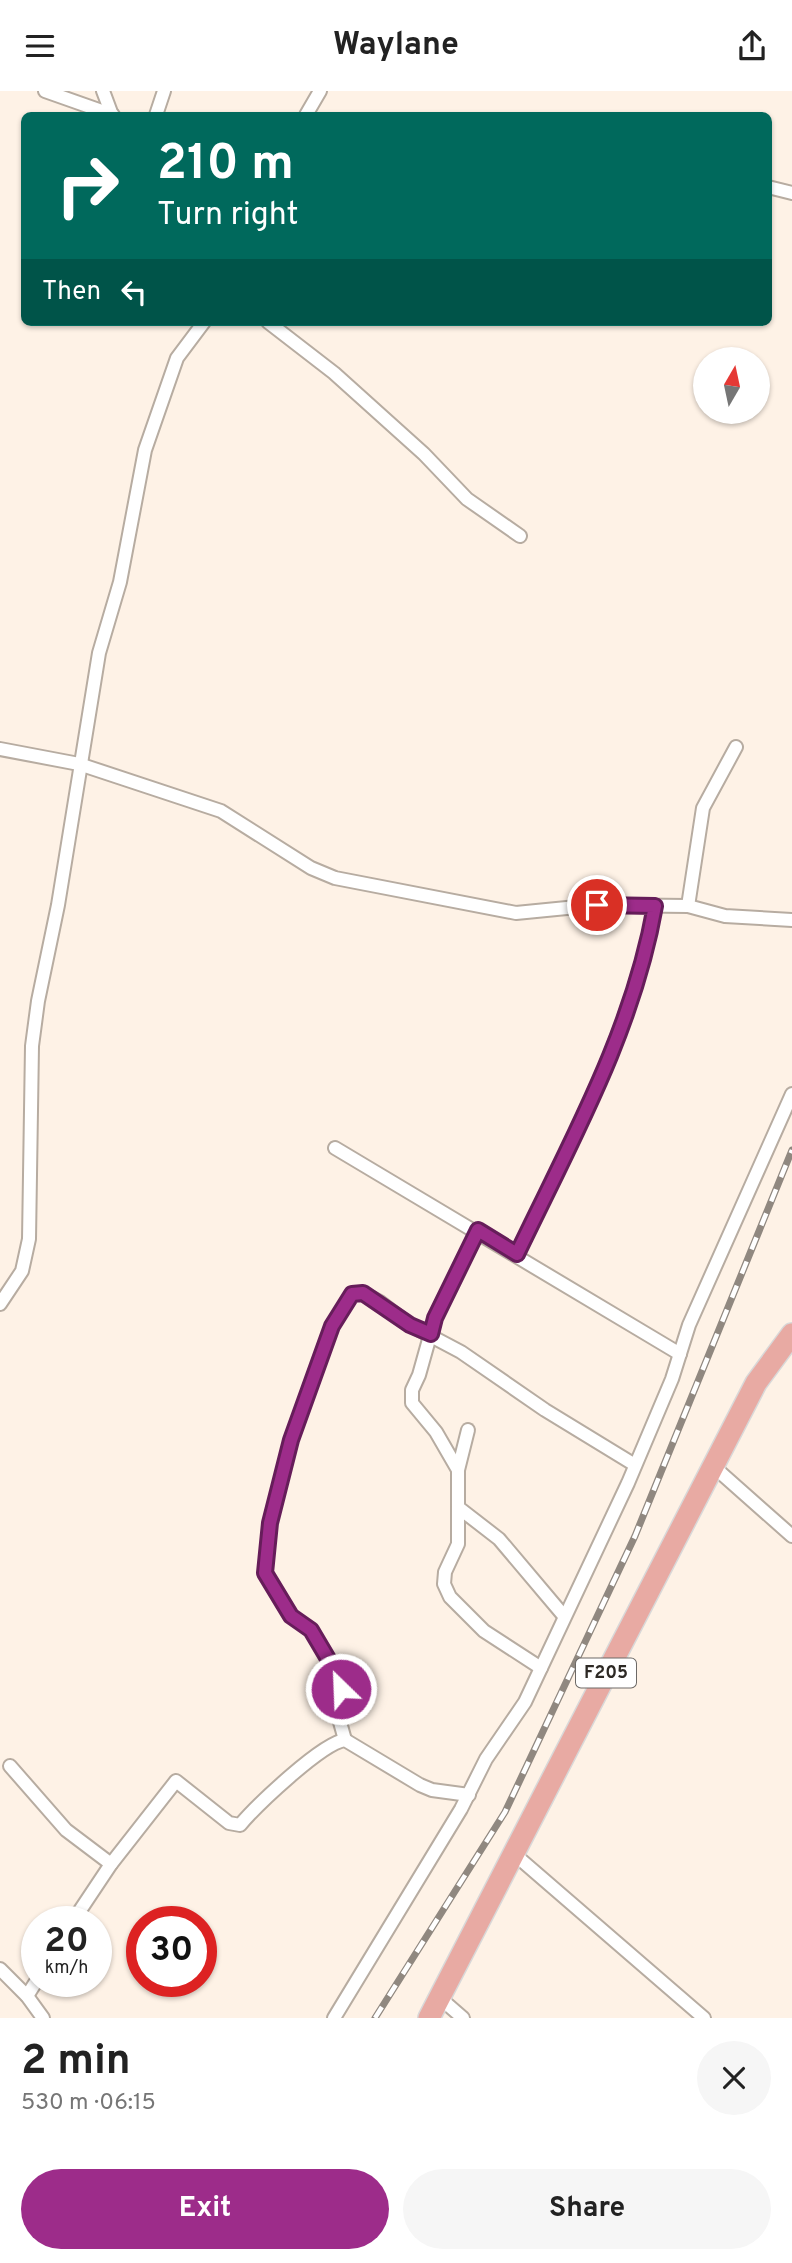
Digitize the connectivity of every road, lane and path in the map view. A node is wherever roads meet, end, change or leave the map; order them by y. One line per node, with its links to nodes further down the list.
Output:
1 (45, 91): 5 (street)
2 (103, 91): 6 (street)
3 (164, 91): 7 (street)
4 (320, 91): 8 (street)
5 (104, 112)
6 (111, 112)
7 (157, 112)
8 (308, 112)
9 (772, 188): 10 (street)
10 (792, 193)
11 (201, 326): 16 (street)
12 (273, 326): 13 (street)
13 (520, 537)
14 (736, 747): 18 (street)
15 (0, 749): 16 (street)
16 (79, 764): 17 (street); 24 (street)
17 (655, 906): 18 (street); 23 (street)
18 (688, 906): 19 (street)
19 (792, 920)
20 (792, 1094): 27 (street)
21 (335, 1148): 22 (street)
22 (478, 1230): 23 (street); 25 (street)
23 (517, 1254): 27 (street)
24 (0, 1304)
25 (431, 1334): 29 (street); 31 (street); 36 (street)
26 (792, 1334): 30 (main road, F205)
27 (680, 1353): 29 (street)
28 (468, 1430): 31 (street)
29 (635, 1465): 34 (street)
30 (713, 1466): 33 (street); 39 (main road, F205)
31 (458, 1470): 32 (street)
32 (459, 1508): 34 (street); 35 (street)
33 (792, 1536)
34 (564, 1616): 35 (street)
35 (541, 1668): 38 (street)
36 (345, 1740): 38 (street); 40 (street)
37 (10, 1766): 40 (street)
38 (469, 1795): 47 (street)
39 (513, 1853): 45 (main road, F205); 50 (street)
40 (111, 1864): 41 (street)
41 (83, 1906)
42 (0, 1969): 43 (street)
43 (21, 1990)
44 (28, 1997): 46 (street)
45 (440, 1998): 48 (main road, F205); 49 (street)
46 (43, 2018)
47 (334, 2018)
48 (429, 2018)
49 (463, 2018)
50 (704, 2018)

